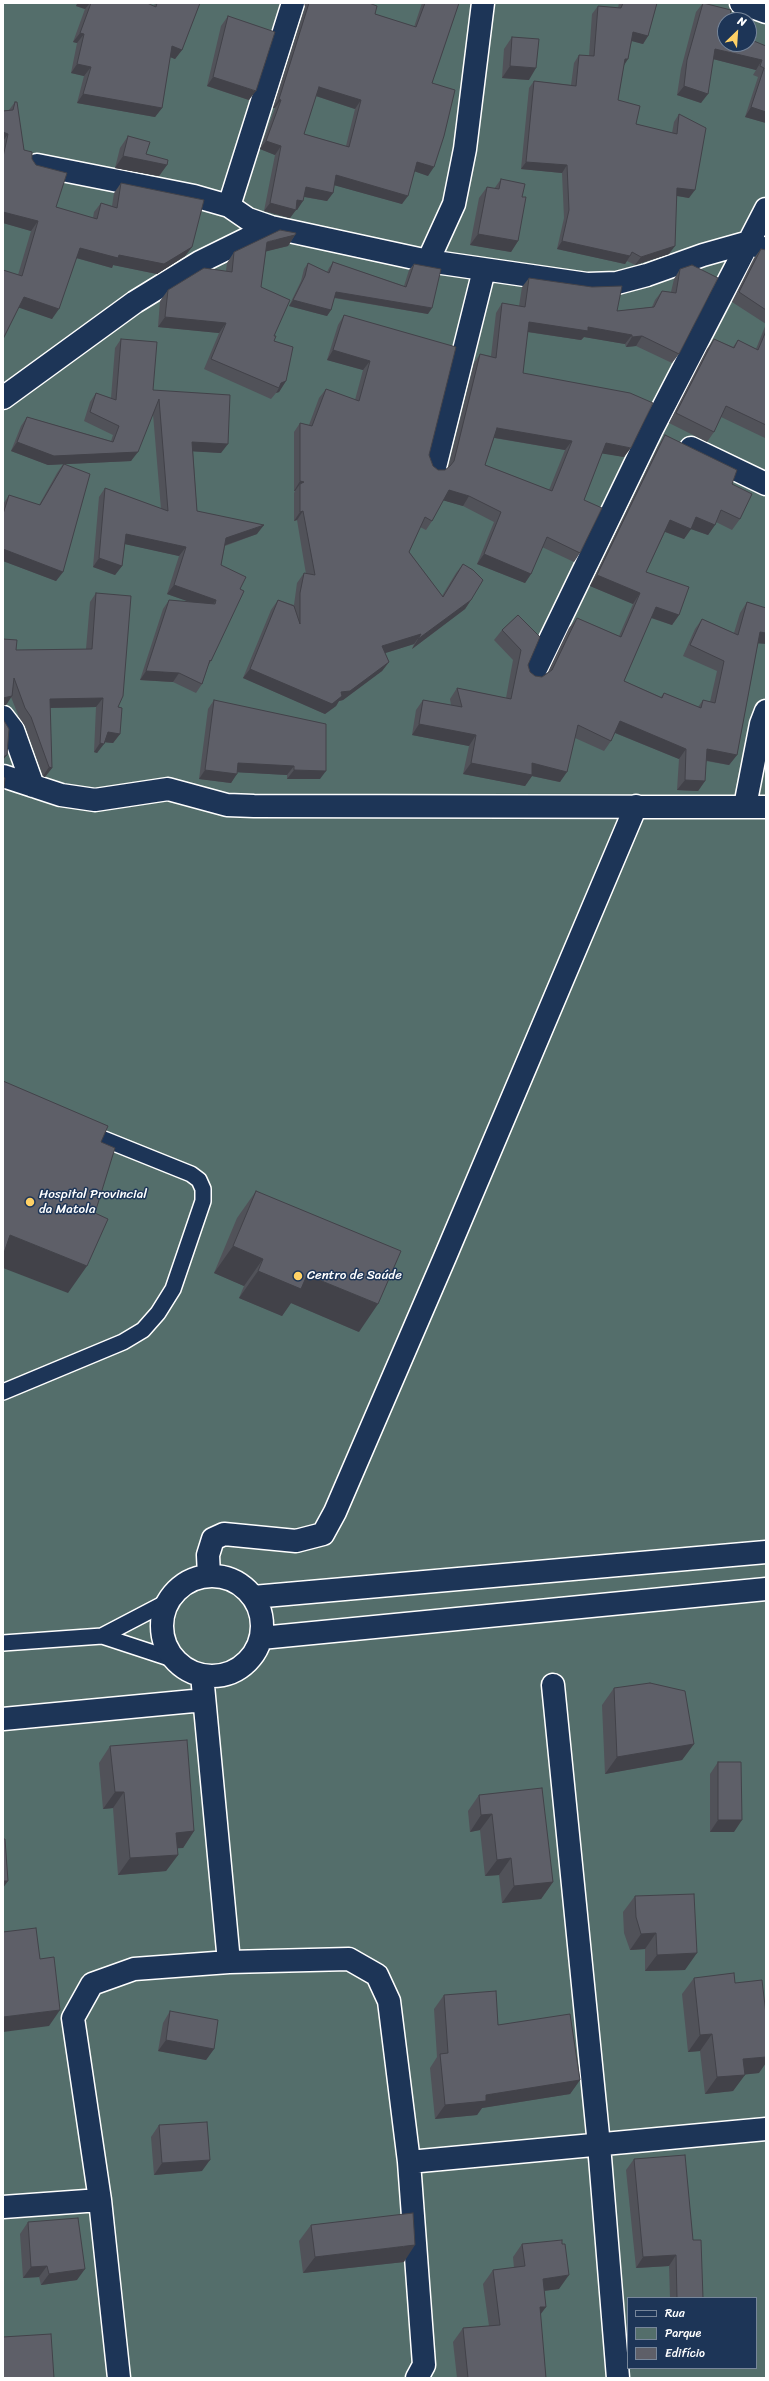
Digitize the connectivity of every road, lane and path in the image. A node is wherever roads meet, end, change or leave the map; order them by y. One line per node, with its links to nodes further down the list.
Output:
1 (293, 3): 6 (street)
2 (483, 3): 10 (street)
3 (741, 3): 4 (street)
4 (766, 12)
5 (37, 165): 6 (street)
6 (229, 206): 8 (street)
7 (766, 209): 9 (street)
8 (271, 226): 10 (street); 12 (street)
9 (758, 246): 11 (street); 13 (street)
10 (428, 261): 11 (street)
11 (484, 270): 14 (street)
12 (3, 398)
13 (652, 429): 15 (street); 16 (street)
14 (435, 467)
15 (766, 484)
16 (533, 675)
17 (766, 711): 22 (street)
18 (3, 717): 20 (street)
19 (3, 776): 20 (street)
20 (33, 786): 21 (street)
21 (636, 806): 22 (street); 26 (street)
22 (755, 806)
23 (67, 1124): 24 (lane)
24 (3, 1392)
25 (766, 1552): 28 (street)
26 (209, 1576): 28 (street); 29 (street)
27 (766, 1589): 31 (street)
28 (253, 1597): 31 (street)
29 (167, 1602): 30 (lane); 33 (street)
30 (102, 1636): 32 (lane); 33 (lane)
31 (261, 1638): 34 (street)
32 (3, 1643)
33 (175, 1660): 34 (street)
34 (202, 1675): 36 (street)
35 (553, 1685): 40 (street)
36 (204, 1700): 37 (street); 38 (street)
37 (3, 1720)
38 (228, 1962): 41 (street); 42 (street)
39 (766, 2129): 40 (street)
40 (599, 2146): 41 (street); 46 (street)
41 (409, 2162): 45 (street)
42 (100, 2200): 43 (street); 44 (street)
43 (3, 2207)
44 (119, 2378)
45 (417, 2378)
46 (618, 2378)

